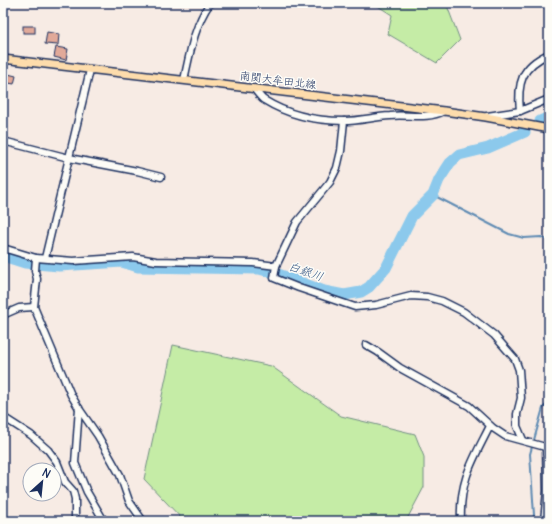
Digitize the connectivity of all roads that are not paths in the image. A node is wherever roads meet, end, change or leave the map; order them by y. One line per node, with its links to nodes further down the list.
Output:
1 (210, 3): 5 (street)
2 (549, 54): 9 (street)
3 (3, 59): 4 (main road, 南関大牟田北線)
4 (90, 70): 5 (main road, 南関大牟田北線); 14 (street)
5 (184, 80): 6 (main road, 南関大牟田北線)
6 (254, 88): 8 (main road, 南関大牟田北線); 11 (street)
7 (549, 99): 9 (street)
8 (444, 111): 10 (main road, 南関大牟田北線); 11 (street)
9 (520, 111): 10 (street)
10 (486, 117): 12 (main road, 南関大牟田北線)
11 (344, 121): 19 (street)
12 (549, 129)
13 (3, 141): 14 (street)
14 (69, 158): 15 (street); 18 (street)
15 (161, 177)
16 (3, 248): 17 (street)
17 (36, 258): 18 (street); 20 (street)
18 (45, 258): 19 (street)
19 (276, 268): 26 (street)
20 (34, 306): 21 (street); 23 (street)
21 (3, 315)
22 (366, 345): 25 (street)
23 (79, 408): 29 (street); 30 (street)
24 (3, 418): 28 (street)
25 (490, 426): 26 (street); 31 (street)
26 (523, 440): 27 (street)
27 (548, 448): 32 (street)
28 (75, 521)
29 (104, 521)
30 (142, 521)
31 (461, 521)
32 (544, 521)

